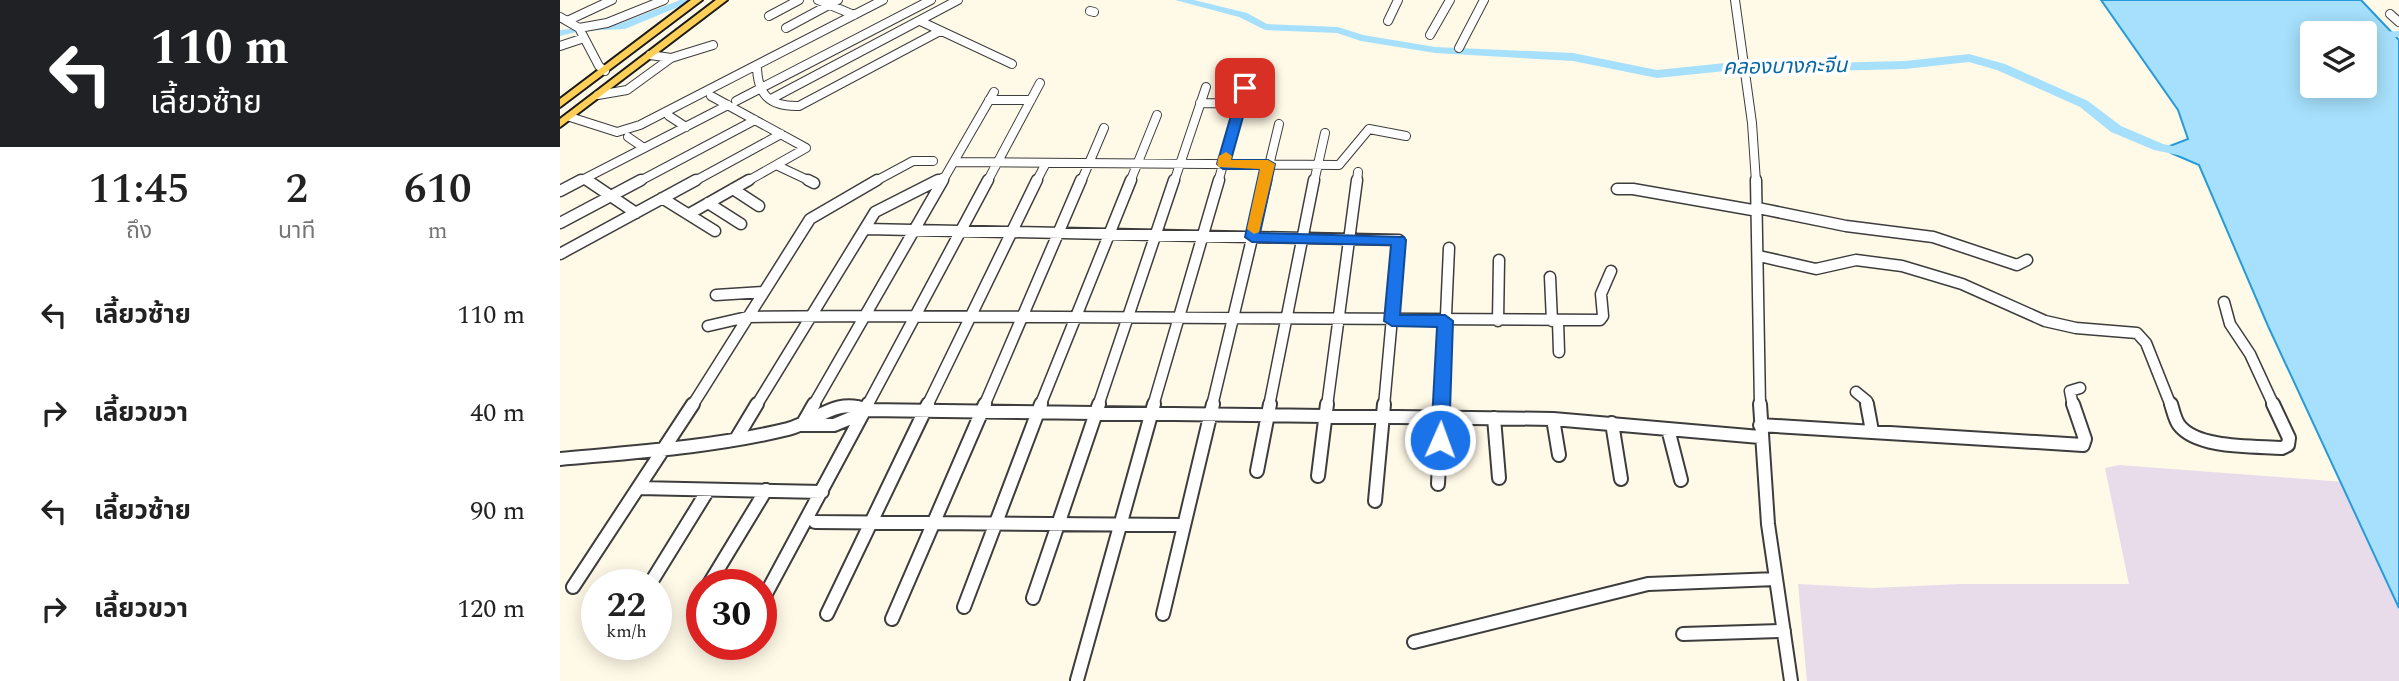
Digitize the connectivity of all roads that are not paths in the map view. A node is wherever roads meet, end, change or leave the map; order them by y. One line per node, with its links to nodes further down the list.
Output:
1 (612, 0): 19 (street)
2 (664, 0): 24 (street)
3 (697, 0): 35 (main road)
4 (722, 0): 31 (main road)
5 (799, 0): 18 (street)
6 (818, 0): 15 (street)
7 (838, 0): 15 (street)
8 (883, 0): 17 (street)
9 (931, 0): 39 (street)
10 (958, 0): 20 (street)
11 (1398, 0): 21 (street)
12 (1450, 0): 26 (street)
13 (1484, 0): 30 (street)
14 (1735, 0): 84 (street)
15 (829, 5): 17 (street); 23 (street)
16 (2399, 13): 22 (street)
17 (854, 15): 34 (street)
18 (769, 16)
19 (563, 19): 24 (street)
20 (920, 21): 25 (street); 42 (street)
21 (1388, 21)
22 (2399, 22)
23 (786, 27)
24 (579, 28): 27 (street)
25 (940, 31): 33 (street); 42 (street)
26 (1430, 35)
27 (584, 38): 29 (street); 35 (street)
28 (713, 45): 32 (street)
29 (560, 46)
30 (1459, 48)
31 (650, 55): 32 (street); 40 (main road)
32 (671, 58): 40 (street)
33 (1012, 64)
34 (757, 65): 39 (street); 51 (street)
35 (604, 71): 47 (main road)
36 (1250, 73): 46 (street)
37 (1040, 83): 43 (street)
38 (1206, 87): 45 (street)
39 (759, 89): 42 (street); 44 (street)
40 (598, 95): 51 (main road)
41 (711, 96): 44 (street)
42 (771, 99)
43 (1031, 100): 63 (street); 64 (street)
44 (732, 103): 52 (street); 55 (street)
45 (1200, 103): 46 (street); 68 (street)
46 (1240, 103): 48 (street); 69 (street)
47 (560, 104)
48 (1261, 104)
49 (1157, 115): 67 (street)
50 (669, 116): 55 (street)
51 (570, 117): 53 (main road)
52 (755, 120): 58 (street); 80 (street)
53 (560, 124)
54 (1279, 124): 70 (street)
55 (686, 127): 61 (street)
56 (1104, 128): 66 (street)
57 (1325, 133): 71 (street)
58 (781, 134): 72 (street); 81 (street)
59 (1406, 136): 71 (street)
60 (628, 137): 61 (street)
61 (644, 148): 75 (street)
62 (933, 161): 108 (street)
63 (954, 162): 64 (street); 74 (street)
64 (998, 162): 65 (street); 92 (street)
65 (1046, 163): 66 (street); 93 (street)
66 (1088, 163): 67 (street); 94 (street)
67 (1136, 163): 68 (street); 95 (street)
68 (1179, 164): 69 (street); 96 (street)
69 (1223, 164): 70 (street); 97 (street)
70 (1268, 164): 71 (street); 98 (street)
71 (1318, 165): 99 (street)
72 (778, 166): 76 (street); 78 (street)
73 (1358, 173): 100 (street)
74 (945, 177): 89 (street); 90 (street)
75 (585, 179): 79 (street); 80 (street)
76 (814, 183)
77 (1617, 189): 84 (street)
78 (733, 190): 82 (street); 83 (street)
79 (560, 191)
80 (612, 196): 85 (street); 87 (street)
81 (662, 198): 85 (street); 86 (street)
82 (708, 203): 86 (street); 88 (street)
83 (760, 206)
84 (1758, 210): 103 (street); 105 (street)
85 (636, 213): 102 (street)
86 (688, 214): 91 (street)
87 (560, 223)
88 (741, 224)
89 (866, 229): 90 (street); 114 (street)
90 (913, 230): 92 (street); 111 (street)
91 (715, 231)
92 (962, 231): 93 (street); 112 (street)
93 (1010, 232): 94 (street); 115 (street)
94 (1058, 233): 95 (street); 116 (street)
95 (1107, 234): 96 (street); 117 (street)
96 (1156, 235): 97 (street); 118 (street)
97 (1203, 236): 98 (street); 119 (street)
98 (1252, 237): 99 (street); 120 (street)
99 (1301, 238): 100 (street); 121 (street)
100 (1351, 239): 122 (street); 123 (street)
101 (1449, 248): 124 (street)
102 (560, 254)
103 (1759, 256): 110 (street); 147 (street)
104 (1499, 260): 125 (street)
105 (2027, 260)
106 (1611, 271): 126 (street)
107 (1550, 277): 126 (street)
108 (763, 292): 109 (street); 113 (street)
109 (716, 295)
110 (2224, 302)
111 (864, 316): 112 (street); 114 (street); 145 (street)
112 (916, 316): 115 (street); 131 (street)
113 (747, 317): 114 (street); 127 (street); 150 (street)
114 (811, 317): 149 (street)
115 (969, 317): 116 (street); 132 (street)
116 (1021, 318): 117 (street); 133 (street)
117 (1074, 318): 118 (street); 134 (street)
118 (1127, 319): 119 (street); 135 (street)
119 (1179, 319): 120 (street); 136 (street)
120 (1232, 319): 121 (street); 137 (street)
121 (1285, 320): 122 (street); 139 (street)
122 (1339, 320): 123 (street); 138 (street)
123 (1392, 321): 124 (street); 140 (street)
124 (1445, 321): 125 (street); 141 (street)
125 (1498, 321): 126 (street)
126 (1555, 321): 128 (street)
127 (708, 326)
128 (1559, 352)
129 (2080, 388): 148 (street)
130 (1856, 392): 148 (street)
131 (867, 410): 132 (street); 145 (street); 145 (street); 162 (street)
132 (924, 411): 133 (street); 165 (street)
133 (981, 412): 134 (street); 166 (street)
134 (1037, 413): 135 (street); 167 (street)
135 (1094, 414): 136 (street); 168 (street)
136 (1151, 415): 137 (street); 169 (street)
137 (1210, 415): 139 (street); 170 (street)
138 (1326, 415): 139 (street); 140 (street); 154 (street)
139 (1268, 416): 153 (street)
140 (1384, 417): 141 (street); 163 (street)
141 (1441, 417): 142 (street); 158 (street)
142 (1493, 418): 143 (street); 155 (street)
143 (1553, 419): 144 (street); 151 (street)
144 (1612, 424): 146 (street); 156 (street)
145 (802, 425): 149 (street)
146 (1668, 429): 147 (street); 157 (street)
147 (1760, 431): 148 (street); 174 (street)
148 (1872, 431)
149 (736, 439): 150 (street)
150 (663, 449): 152 (street); 159 (street)
151 (1559, 455)
152 (560, 459)
153 (1258, 471)
154 (1318, 476)
155 (1499, 478)
156 (1621, 479)
157 (1681, 480)
158 (1438, 484)
159 (639, 488): 160 (street); 175 (street)
160 (708, 490): 161 (street); 171 (street)
161 (766, 490): 162 (street); 172 (street)
162 (821, 492): 173 (street)
163 (1375, 501)
164 (815, 522): 165 (street)
165 (871, 522): 166 (street); 178 (street)
166 (933, 522): 167 (street); 180 (street)
167 (996, 523): 168 (street); 177 (street)
168 (1057, 523): 169 (street); 176 (street)
169 (1119, 524): 170 (street); 184 (street)
170 (1183, 525): 179 (street)
171 (659, 569)
172 (718, 569)
173 (777, 573)
174 (1776, 579): 181 (street); 183 (street)
175 (573, 587)
176 (1033, 598)
177 (964, 607)
178 (827, 614)
179 (1163, 614)
180 (892, 619)
181 (1784, 631): 182 (street); 185 (street)
182 (1683, 634)
183 (1414, 642)
184 (1077, 680)
185 (1791, 681)

